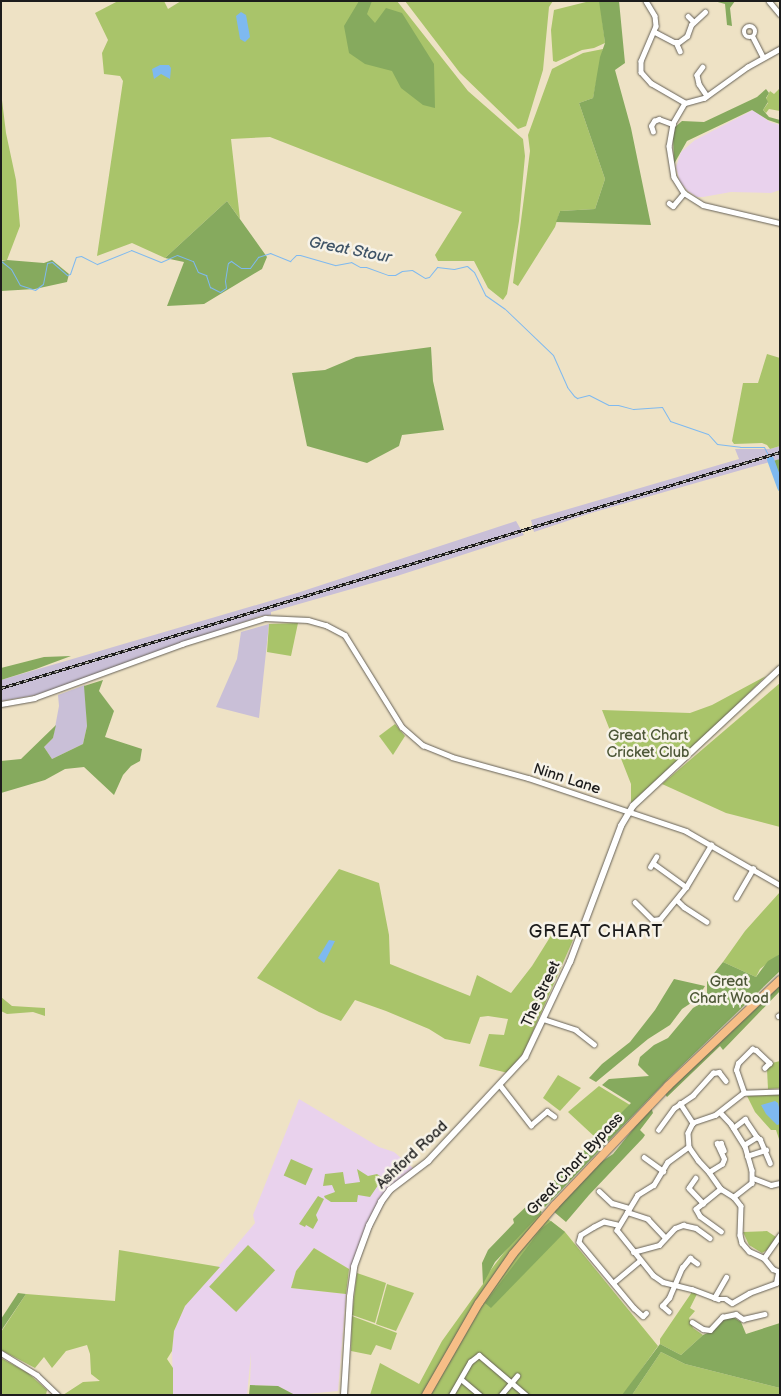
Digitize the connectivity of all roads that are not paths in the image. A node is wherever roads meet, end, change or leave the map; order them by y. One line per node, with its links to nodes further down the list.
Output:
1 (646, 1): 7 (street)
2 (769, 1): 3 (street)
3 (779, 11)
4 (705, 12): 6 (street)
5 (688, 16): 6 (street)
6 (694, 22): 9 (street)
7 (655, 32): 9 (street); 17 (street)
8 (753, 37): 12 (street)
9 (676, 42): 11 (street)
10 (780, 49): 12 (street)
11 (680, 52)
12 (764, 57): 16 (street)
13 (703, 67): 15 (street)
14 (690, 75): 15 (street)
15 (696, 75): 16 (street)
16 (707, 96): 17 (street)
17 (685, 103): 18 (street)
18 (674, 124): 19 (street); 20 (street)
19 (653, 132)
20 (684, 193): 21 (street); 22 (street)
21 (672, 206)
22 (780, 223)
23 (780, 669): 25 (street, The Street)
24 (1, 704): 25 (street, Ninn Lane)
25 (628, 812): 26 (street, Ninn Lane); 36 (street, The Street)
26 (710, 845): 28 (street, Ninn Lane); 30 (street)
27 (656, 857): 30 (street)
28 (753, 869): 29 (street, Ninn Lane); 31 (street)
29 (780, 885)
30 (686, 887): 32 (street)
31 (736, 898)
32 (677, 900): 33 (street); 34 (street)
33 (635, 902)
34 (703, 921)
35 (780, 980): 95 (main road, Great Chart Bypass)
36 (543, 1019): 37 (street); 40 (street, The Street)
37 (594, 1044)
38 (765, 1068): 43 (street)
39 (726, 1081): 44 (street)
40 (500, 1085): 41 (street, The Street); 46 (street)
41 (492, 1091): 94 (street, Ashford Road)
42 (780, 1092): 43 (street)
43 (744, 1093): 45 (street)
44 (680, 1103): 47 (street); 49 (street)
45 (720, 1112): 47 (street); 48 (street)
46 (554, 1116)
47 (694, 1123): 52 (street)
48 (733, 1128): 50 (street); 51 (street)
49 (658, 1130)
50 (757, 1137): 51 (street); 54 (street)
51 (744, 1145): 55 (street)
52 (689, 1147): 58 (street); 59 (street)
53 (724, 1150): 59 (street)
54 (766, 1150): 55 (street); 57 (street)
55 (747, 1156): 61 (street)
56 (644, 1157): 58 (street)
57 (770, 1162)
58 (663, 1171): 67 (street)
59 (709, 1172): 63 (street)
60 (696, 1178): 66 (street)
61 (753, 1178): 62 (street); 65 (street)
62 (780, 1183)
63 (720, 1189): 65 (street); 66 (street)
64 (599, 1192): 67 (street)
65 (734, 1197): 74 (street)
66 (703, 1203): 69 (street)
67 (628, 1210): 68 (street); 71 (street)
68 (618, 1225): 73 (street); 79 (street)
69 (721, 1231)
70 (780, 1235): 74 (street)
71 (665, 1238): 72 (street); 73 (street)
72 (710, 1238)
73 (633, 1252): 75 (street)
74 (764, 1258): 77 (street)
75 (641, 1261): 79 (street); 81 (street)
76 (697, 1263): 81 (street)
77 (779, 1272): 80 (street)
78 (726, 1278): 82 (street)
79 (613, 1283): 84 (street)
80 (778, 1284): 83 (street)
81 (673, 1285): 82 (street); 85 (street)
82 (714, 1298): 83 (street)
83 (732, 1303): 86 (street)
84 (646, 1312)
85 (669, 1312)
86 (736, 1314): 87 (street); 88 (street)
87 (764, 1314)
88 (692, 1322)
89 (1, 1352): 93 (street)
90 (517, 1376): 92 (street)
91 (460, 1379): 92 (street); 96 (street); 97 (street)
92 (511, 1382): 98 (street); 99 (street)
93 (58, 1395)
94 (344, 1395)
95 (426, 1395)
96 (451, 1395)
97 (480, 1395)
98 (501, 1395)
99 (526, 1395)

